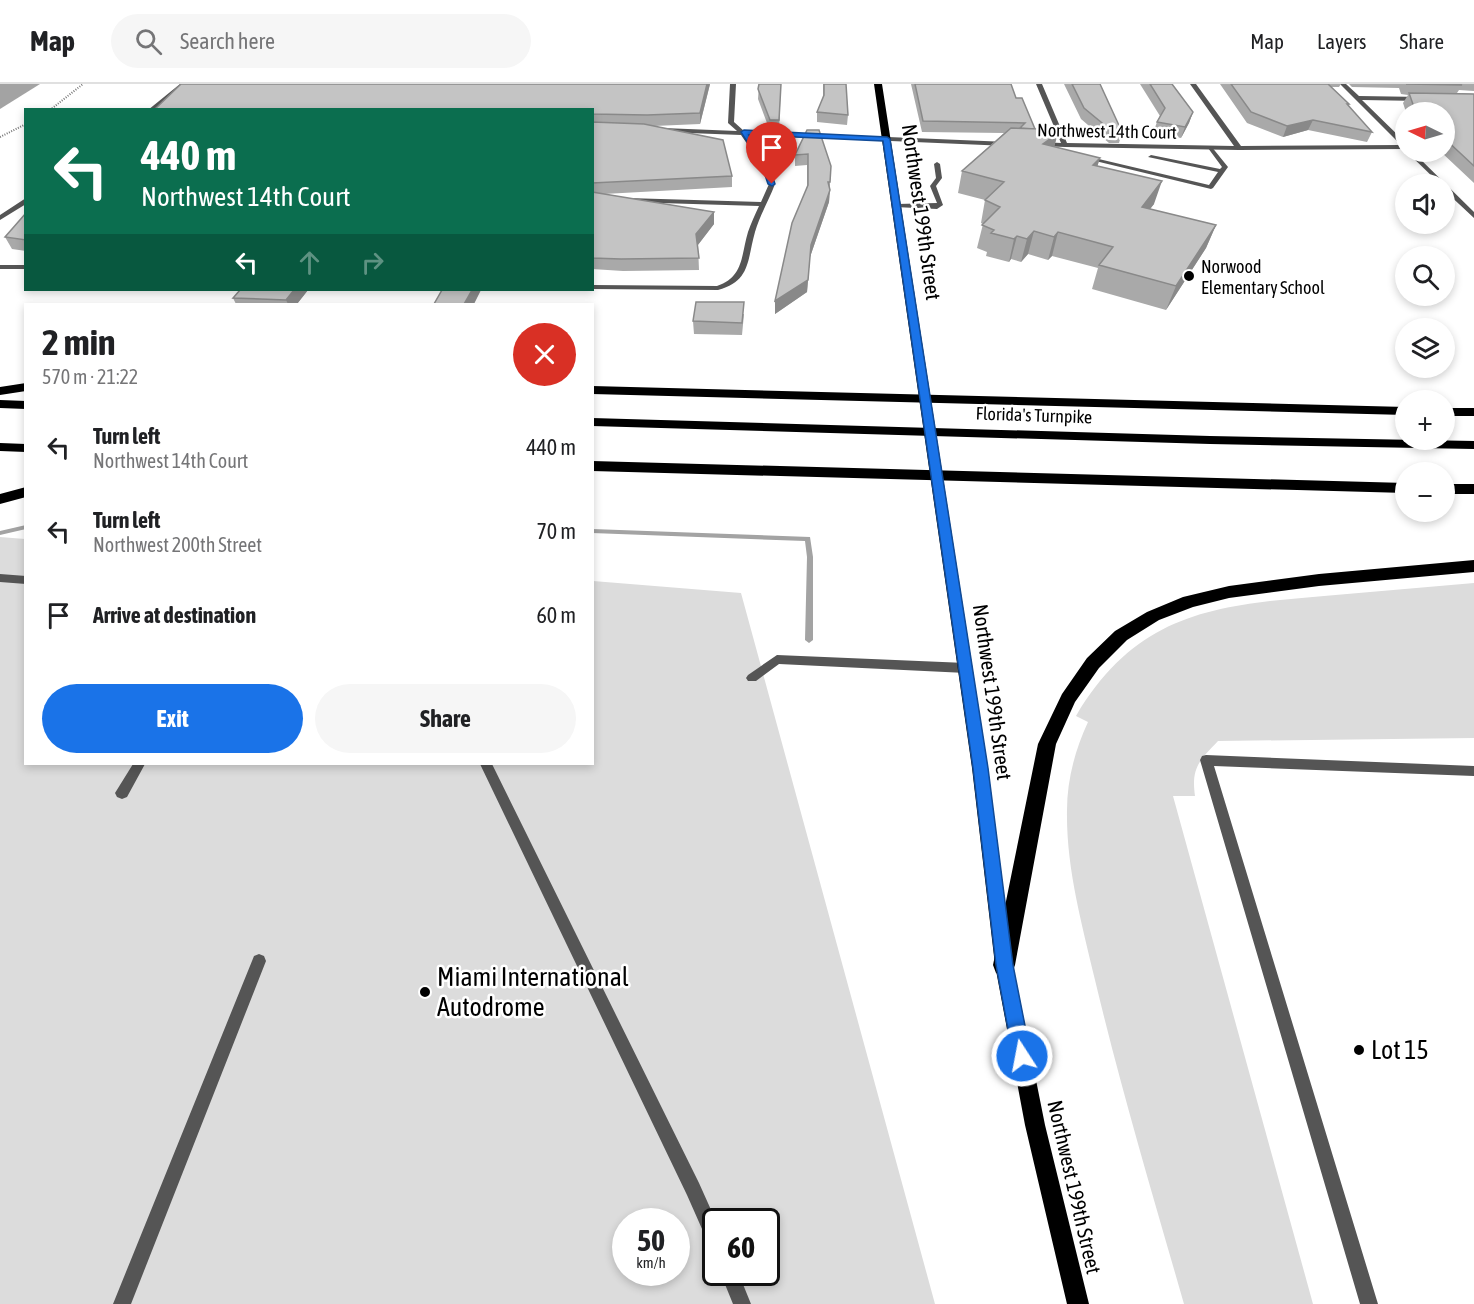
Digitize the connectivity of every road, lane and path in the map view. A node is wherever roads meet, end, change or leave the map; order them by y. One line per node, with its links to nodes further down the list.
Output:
1 (83, 84): 10 (path)
2 (184, 84): 11 (street)
3 (733, 84): 14 (street)
4 (878, 84): 17 (main road, Northwest 199th Street)
5 (1039, 84): 20 (street)
6 (1193, 84): 23 (street)
7 (1343, 84): 8 (street)
8 (1357, 98): 9 (street); 15 (street)
9 (1426, 99)
10 (53, 108)
11 (154, 108)
12 (24, 125): 16 (path)
13 (651, 130): 14 (street, Northwest 14th Court)
14 (744, 132): 17 (street, Northwest 14th Court); 33 (street)
15 (1395, 136)
16 (0, 137)
17 (887, 139): 18 (street, Northwest 14th Court); 34 (main road, Northwest 199th Street)
18 (1019, 144)
19 (1030, 144): 20 (street, Northwest 14th Court)
20 (1065, 145): 22 (street, Northwest 14th Court)
21 (1395, 147): 23 (street, Northwest 14th Court)
22 (1211, 148): 23 (street, Northwest 14th Court); 28 (street)
23 (1239, 148)
24 (1151, 157): 28 (street)
25 (1086, 158): 28 (street)
26 (1420, 162): 29 (street)
27 (937, 164): 34 (street)
28 (1222, 171)
29 (1433, 174)
30 (1455, 196): 35 (street)
31 (615, 200): 33 (street)
32 (24, 201): 36 (street)
33 (764, 204): 39 (street)
34 (897, 206): 62 (main road, Northwest 199th Street)
35 (1474, 216)
36 (0, 218)
37 (0, 267): 38 (street)
38 (24, 267)
39 (594, 287)
40 (24, 387): 42 (highway)
41 (594, 390): 45 (highway)
42 (0, 391)
43 (0, 404): 44 (highway)
44 (24, 405)
45 (1395, 411)
46 (1455, 412): 47 (highway)
47 (1474, 412)
48 (594, 422): 49 (highway, Florida's Turnpike)
49 (1474, 445)
50 (0, 447): 51 (highway)
51 (24, 448)
52 (594, 465): 53 (highway)
53 (1395, 488)
54 (1455, 489): 55 (highway)
55 (1474, 489)
56 (24, 493): 57 (highway)
57 (0, 499)
58 (1474, 566): 69 (highway)
59 (24, 573): 60 (street)
60 (0, 576): 61 (street)
61 (24, 580)
62 (966, 668): 63 (street); 69 (main road, Northwest 199th Street)
63 (752, 678)
64 (138, 765): 67 (street)
65 (486, 765): 70 (street)
66 (1474, 771): 75 (street)
67 (122, 793)
68 (259, 961): 72 (street)
69 (1004, 965): 74 (main road, Northwest 199th Street)
70 (702, 1209)
71 (735, 1286): 73 (street)
72 (122, 1304)
73 (742, 1304)
74 (1078, 1304)
75 (1369, 1304)

